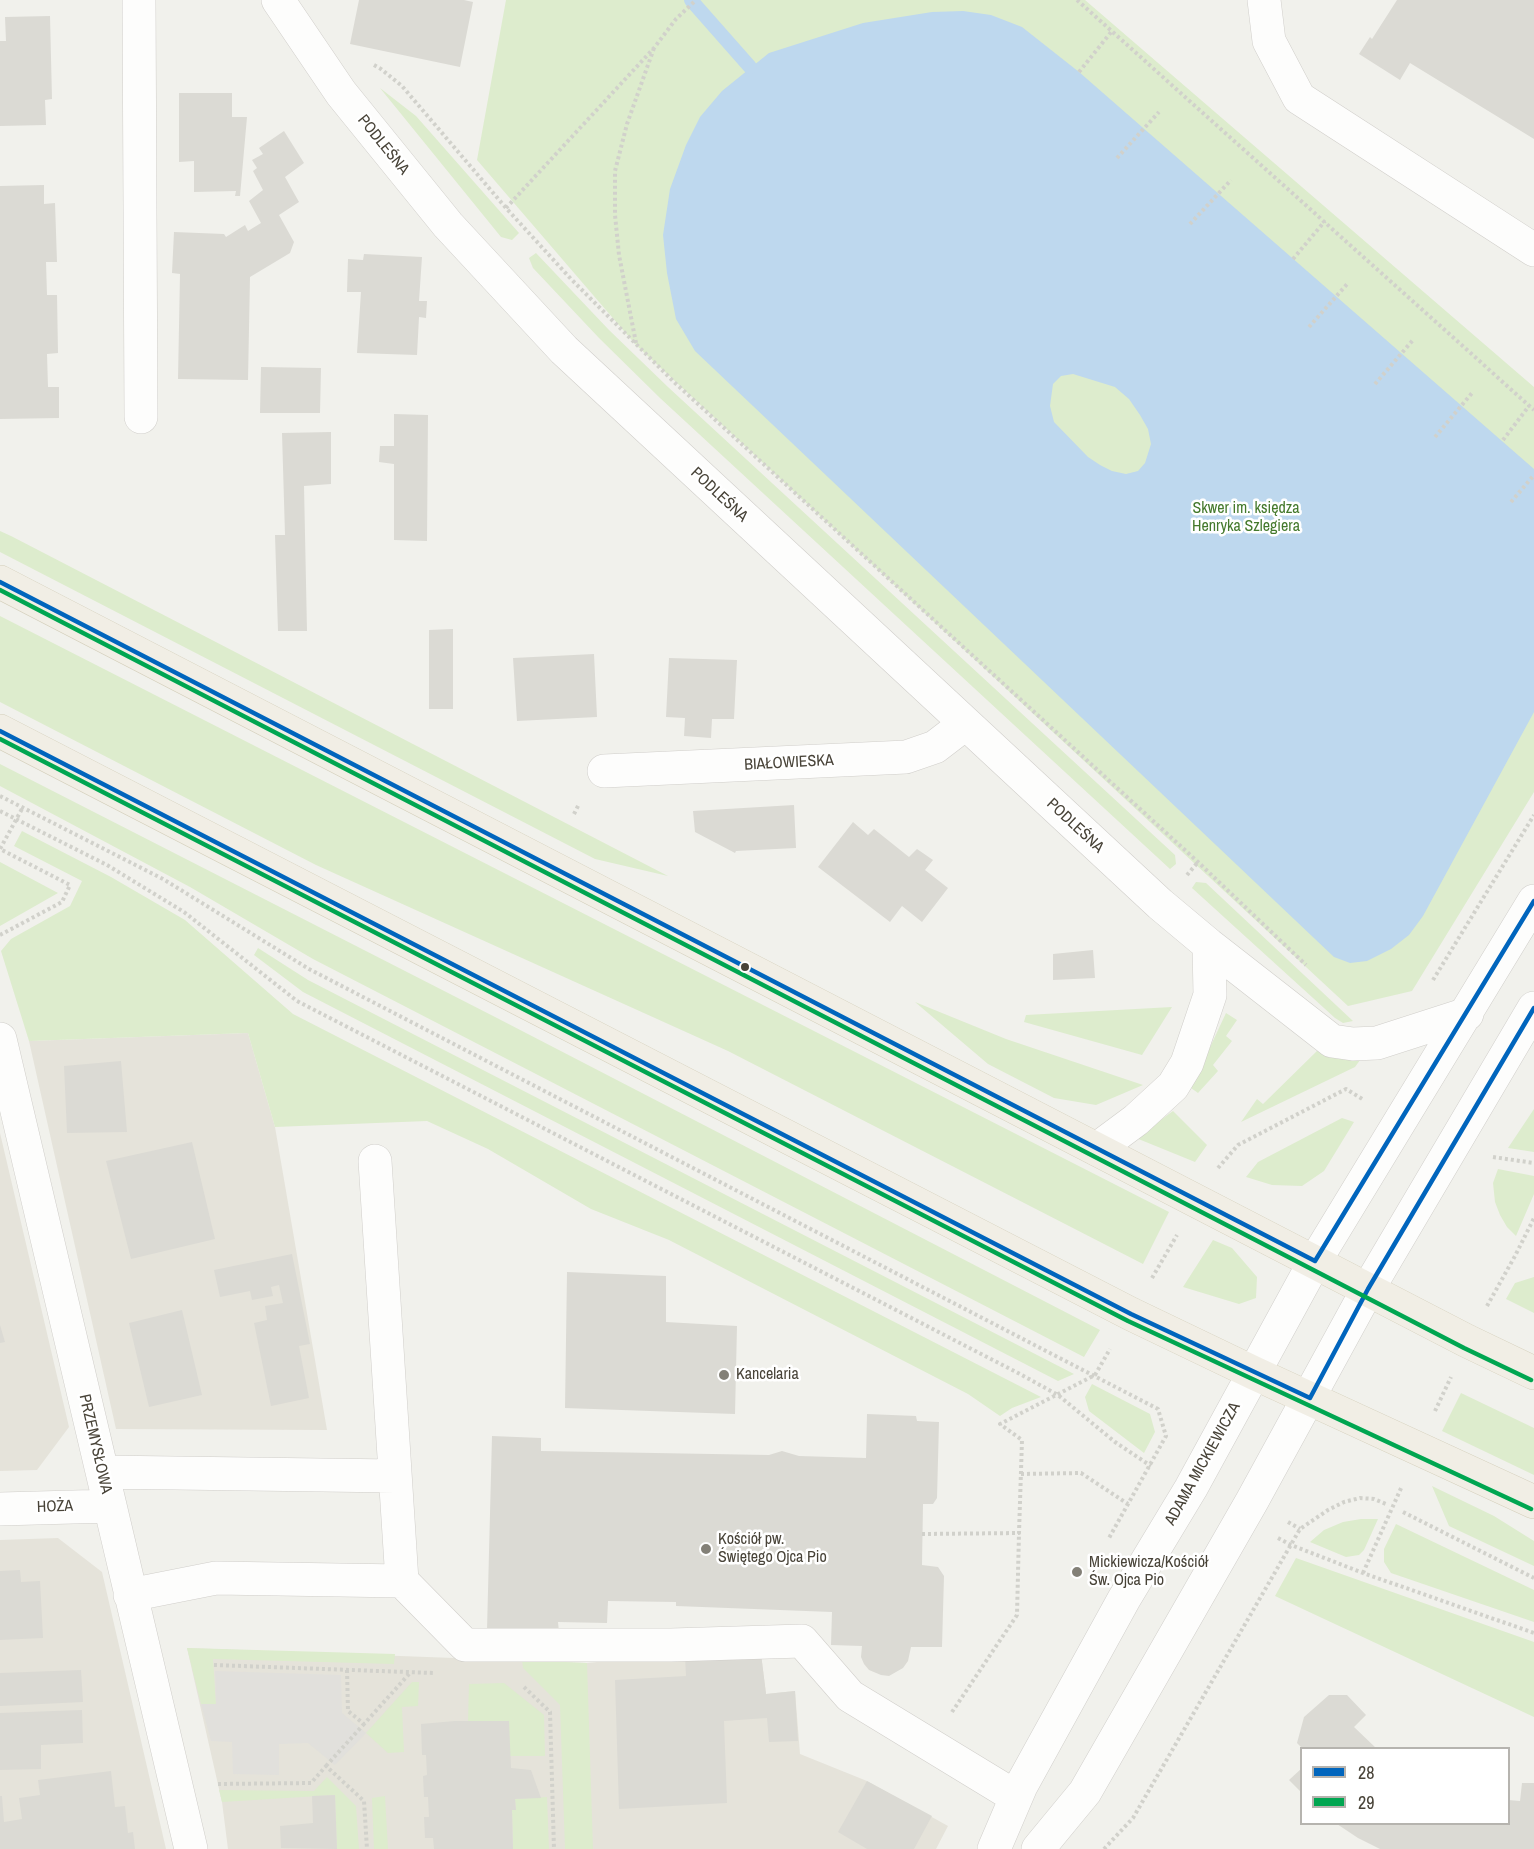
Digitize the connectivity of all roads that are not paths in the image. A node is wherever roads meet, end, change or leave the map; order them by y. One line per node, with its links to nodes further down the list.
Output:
1 (139, 0): 5 (street)
2 (278, 0): 7 (street, PODLEŚNA)
3 (1264, 0): 4 (street)
4 (1534, 250)
5 (141, 417)
6 (0, 582): 15 (main road)
7 (965, 724): 9 (street, BIAŁOWIESKA); 11 (street, PODLEŚNA)
8 (0, 731): 19 (main road)
9 (603, 771)
10 (1534, 901): 13 (street, ADAMA MICKIEWICZA)
11 (1209, 945): 13 (street, PODLEŚNA); 15 (street)
12 (1534, 1008): 18 (street)
13 (1467, 1014): 17 (street, ADAMA MICKIEWICZA)
14 (0, 1039): 22 (street, PRZEMYSŁOWA)
15 (1097, 1149): 17 (main road)
16 (375, 1161): 23 (street)
17 (1316, 1261): 18 (main road); 19 (street, ADAMA MICKIEWICZA)
18 (1368, 1289): 20 (main road); 21 (street)
19 (1254, 1373): 21 (main road); 29 (street, ADAMA MICKIEWICZA)
20 (1534, 1373)
21 (1310, 1398): 24 (main road); 32 (street)
22 (102, 1472): 23 (street); 25 (street, PRZEMYSŁOWA)
23 (395, 1476): 27 (street)
24 (1534, 1503)
25 (110, 1506): 26 (street, HOŻA); 28 (street, PRZEMYSŁOWA)
26 (0, 1509)
27 (402, 1581): 28 (street); 29 (street)
28 (130, 1595): 30 (street, PRZEMYSŁOWA)
29 (1016, 1797): 31 (street, ADAMA MICKIEWICZA)
30 (191, 1849)
31 (994, 1849)
32 (1038, 1849)

